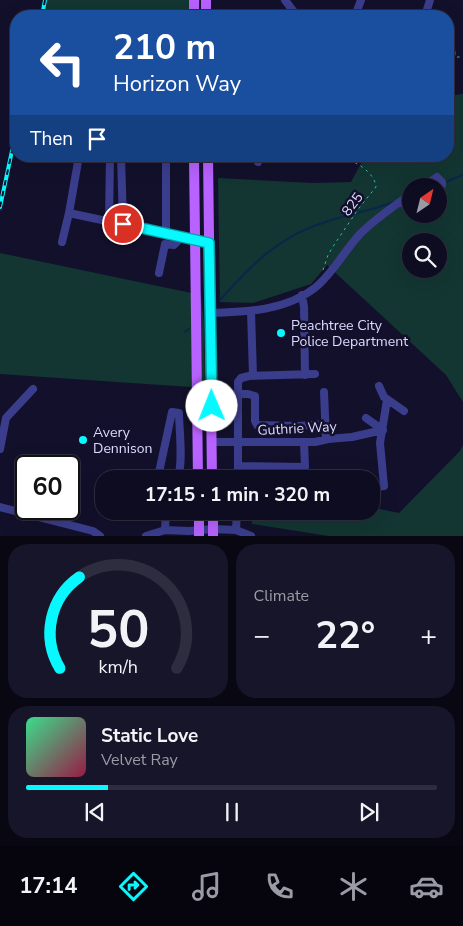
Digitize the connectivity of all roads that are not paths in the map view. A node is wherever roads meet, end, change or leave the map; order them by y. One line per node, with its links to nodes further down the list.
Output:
1 (78, 162): 10 (street)
2 (110, 162): 8 (street)
3 (121, 162): 9 (street)
4 (166, 162): 13 (street)
5 (194, 162): 15 (main road)
6 (208, 162): 17 (main road)
7 (402, 202): 19 (street)
8 (110, 211): 9 (street); 11 (street)
9 (123, 211): 12 (street)
10 (68, 213): 11 (street); 16 (street)
11 (110, 221): 12 (street)
12 (123, 224): 13 (street)
13 (166, 234): 14 (street)
14 (178, 236): 15 (street); 18 (street)
15 (196, 240): 17 (street); 44 (main road)
16 (62, 242)
17 (209, 243): 21 (main road)
18 (158, 274)
19 (302, 295): 20 (street); 23 (street)
20 (251, 311): 21 (street); 24 (street)
21 (210, 313): 36 (main road)
22 (315, 374): 23 (street)
23 (305, 375): 24 (street)
24 (253, 376): 28 (street)
25 (379, 386): 29 (street)
26 (33, 389): 31 (street)
27 (324, 392): 33 (street)
28 (238, 394): 33 (street); 37 (street)
29 (387, 400): 30 (street); 34 (street)
30 (404, 412)
31 (3, 418): 39 (street)
32 (366, 418): 34 (street)
33 (325, 424): 35 (street)
34 (383, 430): 35 (street, Guthrie Way); 47 (street)
35 (326, 439): 38 (street, Guthrie Way)
36 (212, 442): 37 (street, Guthrie Way); 45 (main road)
37 (238, 443): 38 (street, Guthrie Way); 40 (street)
38 (304, 443): 41 (street)
39 (0, 449)
40 (238, 466): 41 (street); 46 (street)
41 (255, 467)
42 (160, 470): 43 (street)
43 (180, 470)
44 (198, 470)
45 (212, 470)
46 (238, 470)
47 (380, 487)
48 (0, 507): 55 (street)
49 (166, 520): 51 (street)
50 (237, 520): 52 (street)
51 (165, 530): 53 (street); 56 (street)
52 (236, 530): 54 (street); 57 (street)
53 (196, 532): 54 (street)
54 (213, 532)
55 (100, 536)
56 (146, 536)
57 (251, 536)

